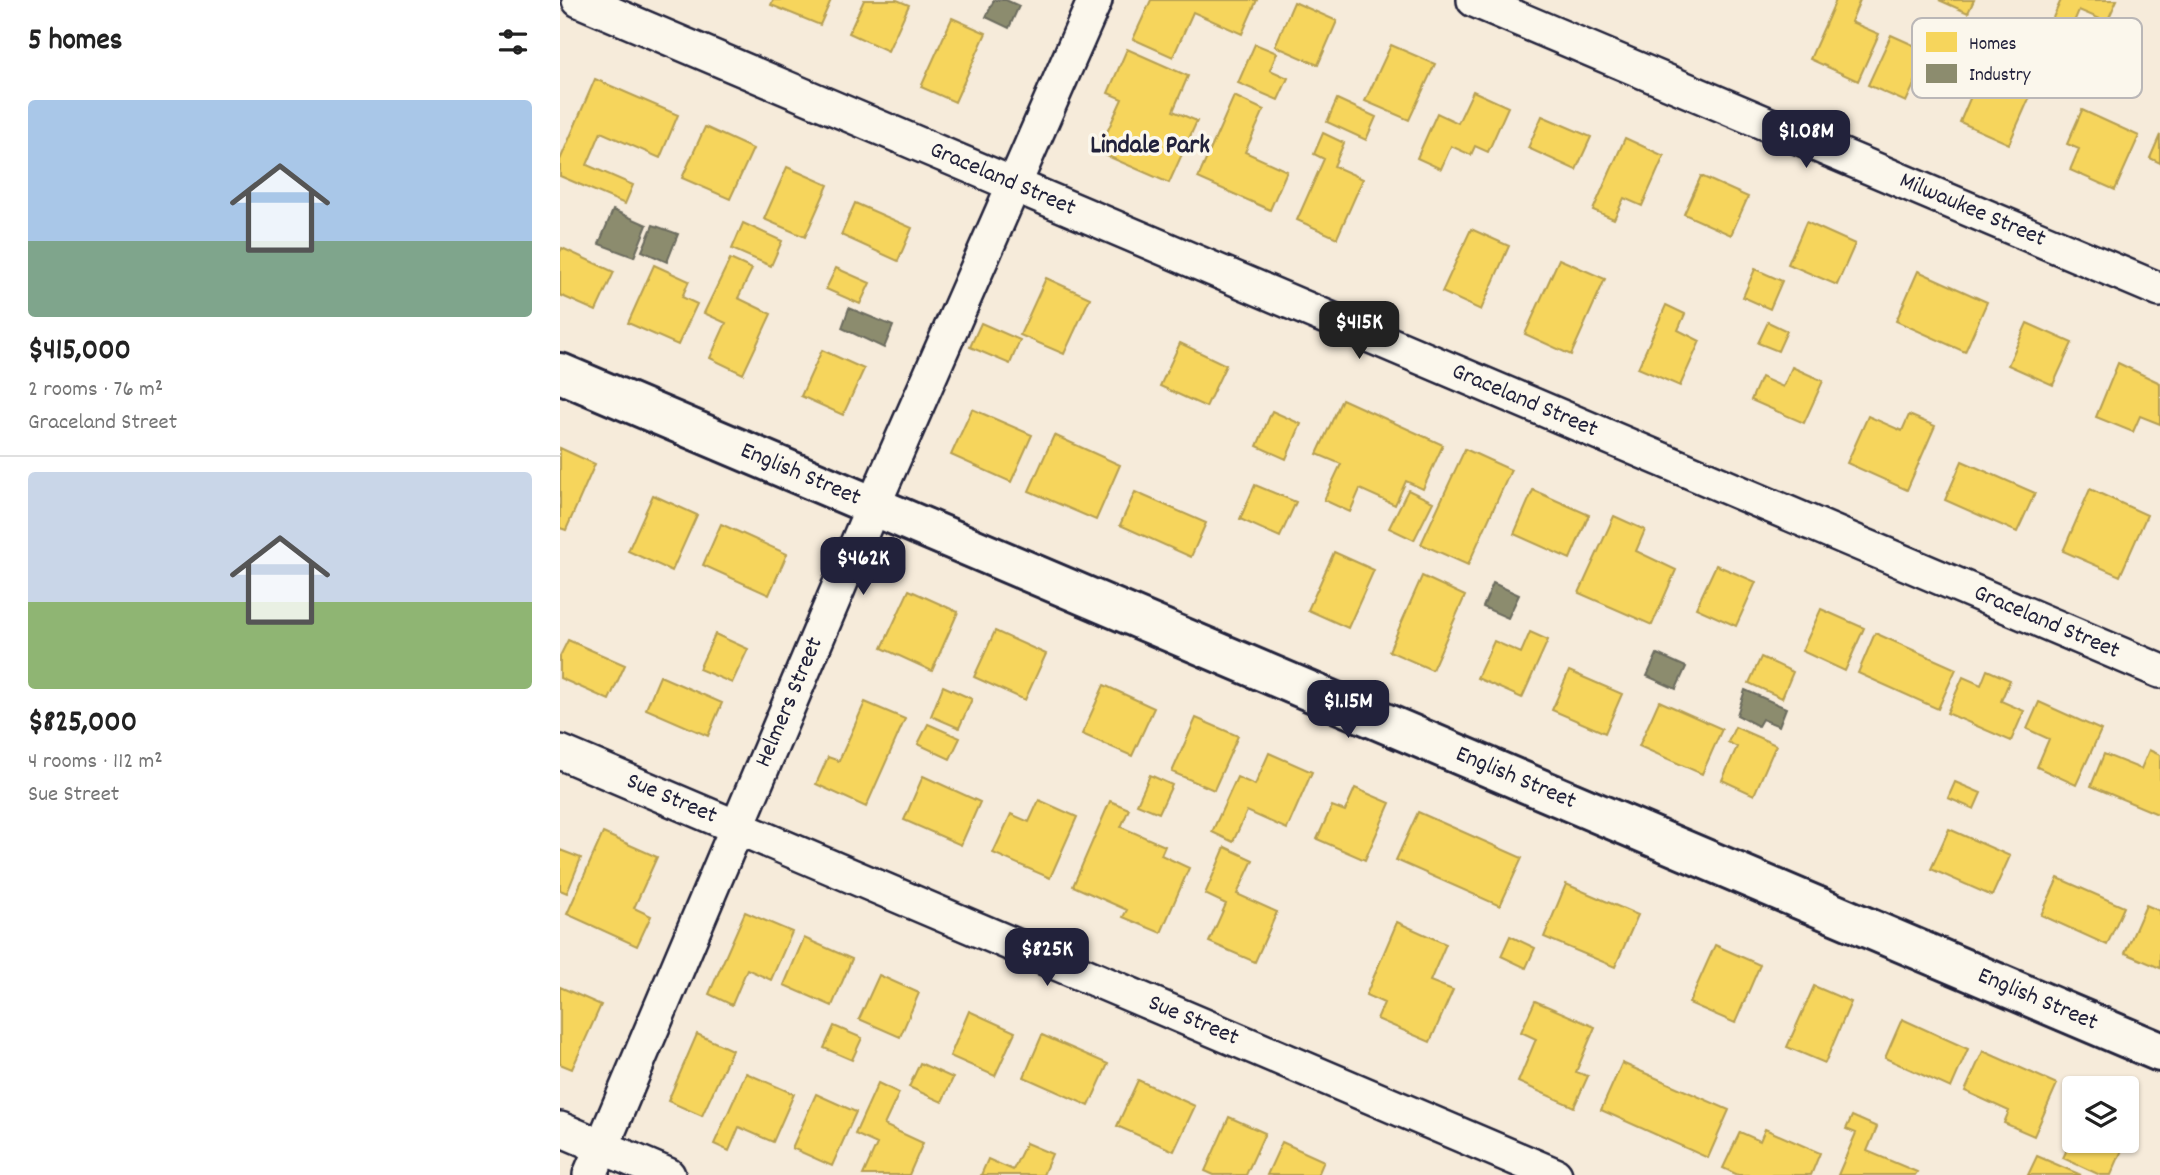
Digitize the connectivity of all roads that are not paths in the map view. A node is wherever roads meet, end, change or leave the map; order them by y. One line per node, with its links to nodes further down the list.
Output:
1 (579, 0): 4 (street, Graceland Street)
2 (1095, 0): 4 (street, Helmers Street)
3 (1474, 0): 5 (street, Milwaukee Street)
4 (1014, 186): 7 (street, Helmers Street); 8 (street, Graceland Street)
5 (2160, 290)
6 (560, 373): 7 (street, English Street)
7 (873, 506): 10 (street, Helmers Street); 11 (street, English Street)
8 (2160, 671)
9 (560, 752): 10 (street, Sue Street)
10 (736, 826): 13 (street, Helmers Street); 15 (street, Sue Street)
11 (2160, 1052)
12 (560, 1129): 13 (street)
13 (596, 1161): 14 (street)
14 (668, 1175)
15 (1555, 1175)

